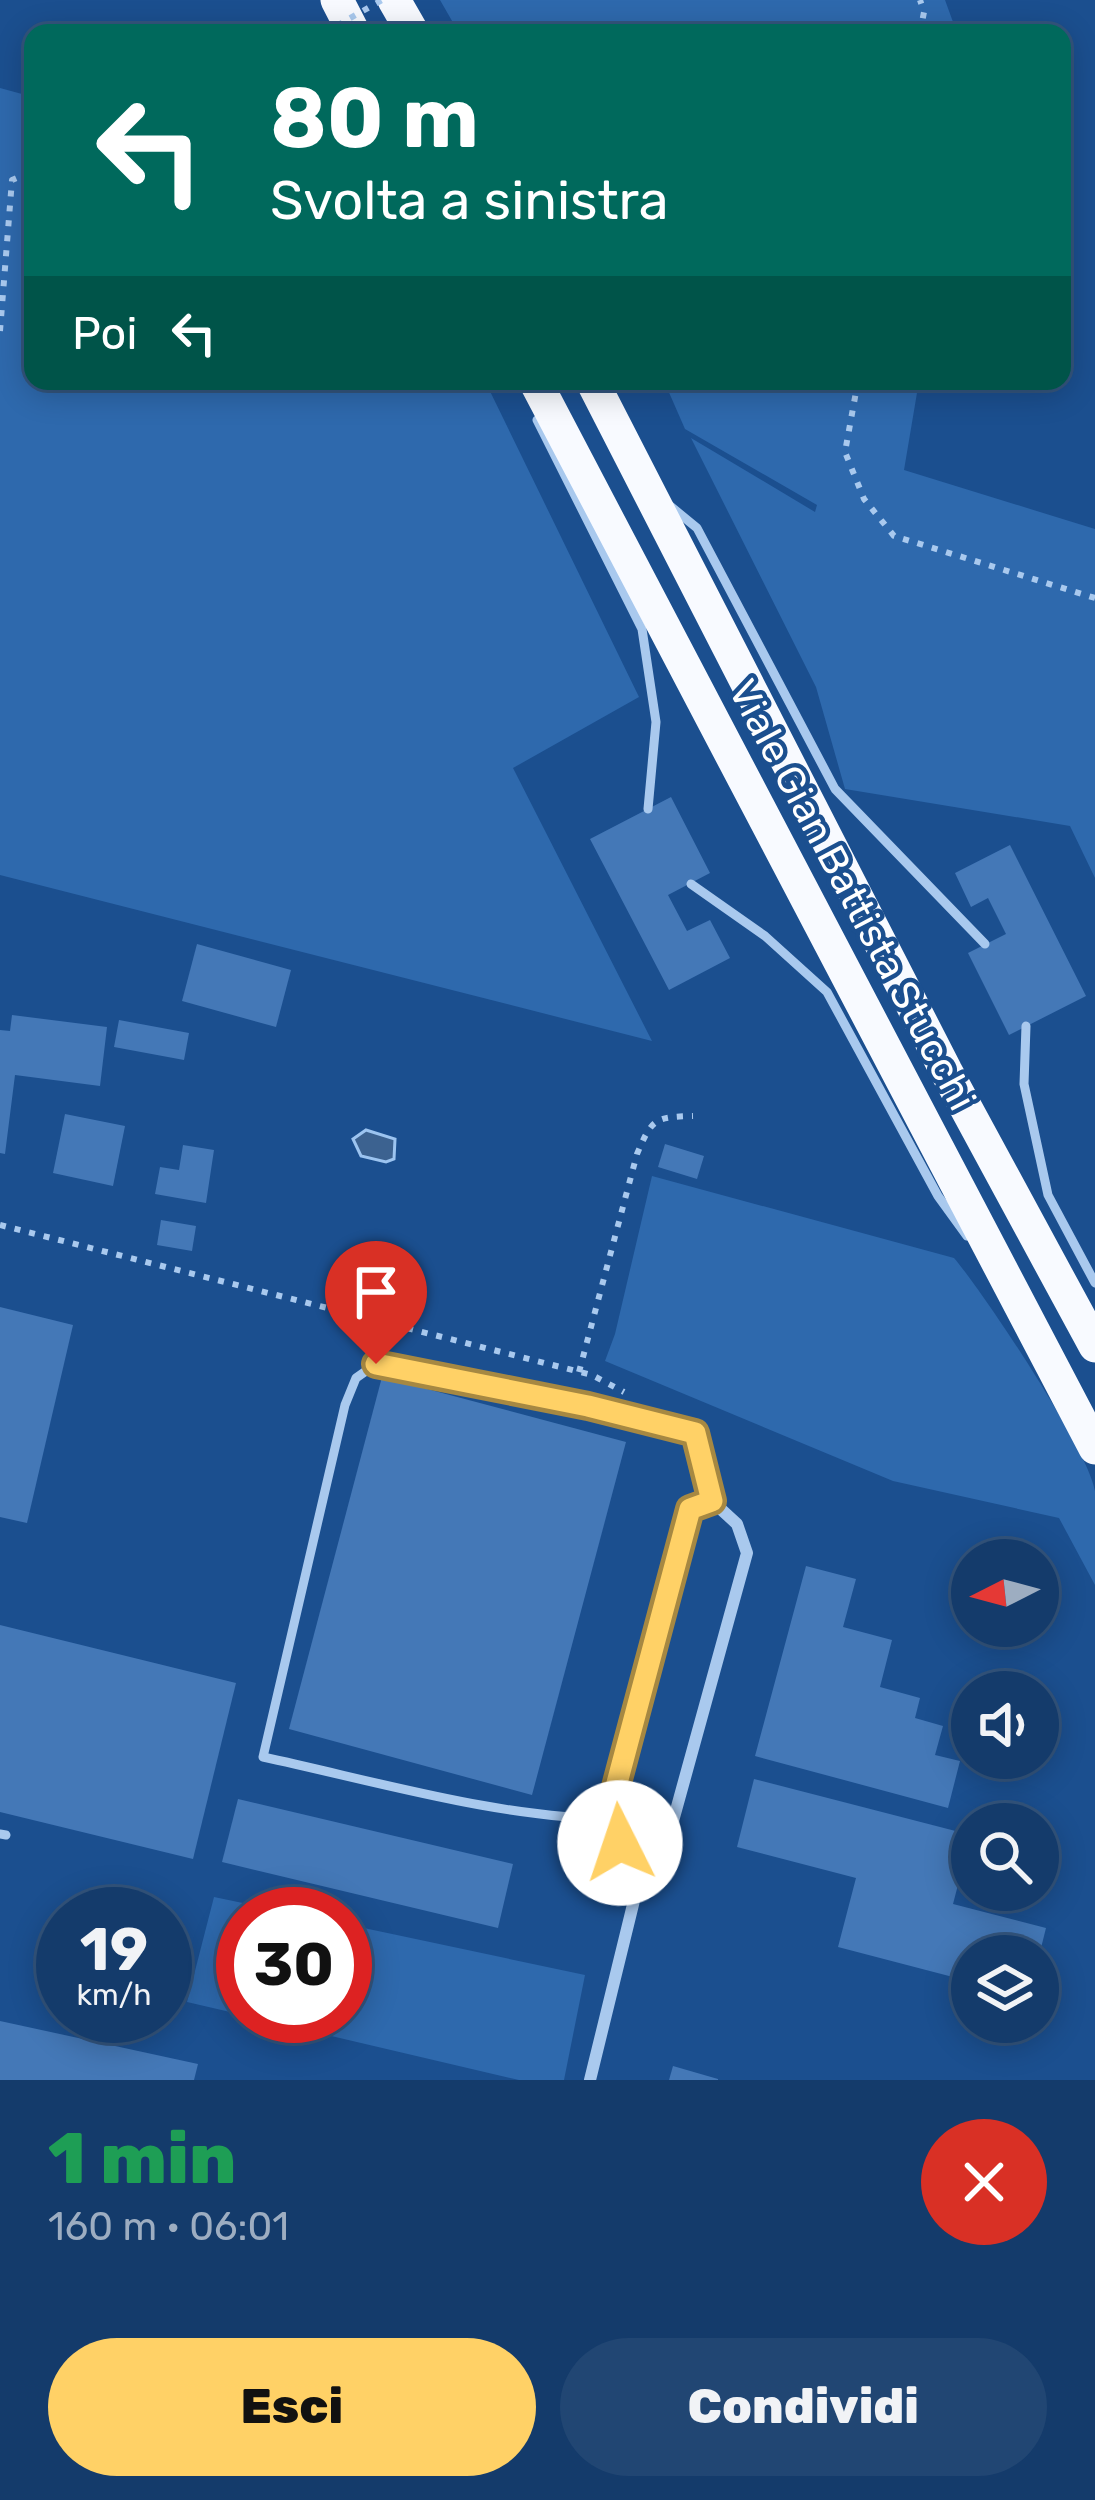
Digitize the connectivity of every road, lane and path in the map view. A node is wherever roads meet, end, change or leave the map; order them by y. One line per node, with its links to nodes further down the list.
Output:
1 (382, 0): 2 (path, bridge)
2 (340, 24)
3 (24, 175): 4 (path)
4 (0, 332)
5 (531, 390): 10 (lane); 17 (highway, Viale Gian Battista Stucchi)
6 (597, 390): 8 (highway, Viale Gian Battista Stucchi)
7 (856, 390): 9 (path)
8 (646, 486): 12 (lane); 18 (highway, Viale Gian Battista Stucchi)
9 (1095, 598)
10 (648, 808)
11 (691, 884): 17 (lane)
12 (985, 944)
13 (1026, 1026): 16 (lane)
14 (692, 1116): 19 (path)
15 (0, 1225): 19 (path)
16 (1095, 1283)
17 (1029, 1323): 21 (highway, Viale Gian Battista Stucchi)
18 (1095, 1346)
19 (580, 1372): 20 (path)
20 (627, 1394)
21 (1095, 1448)
22 (712, 1501): 23 (street); 23 (lane); 24 (street)
23 (616, 1820): 24 (street)
24 (640, 1876): 25 (street)
25 (590, 2080)

